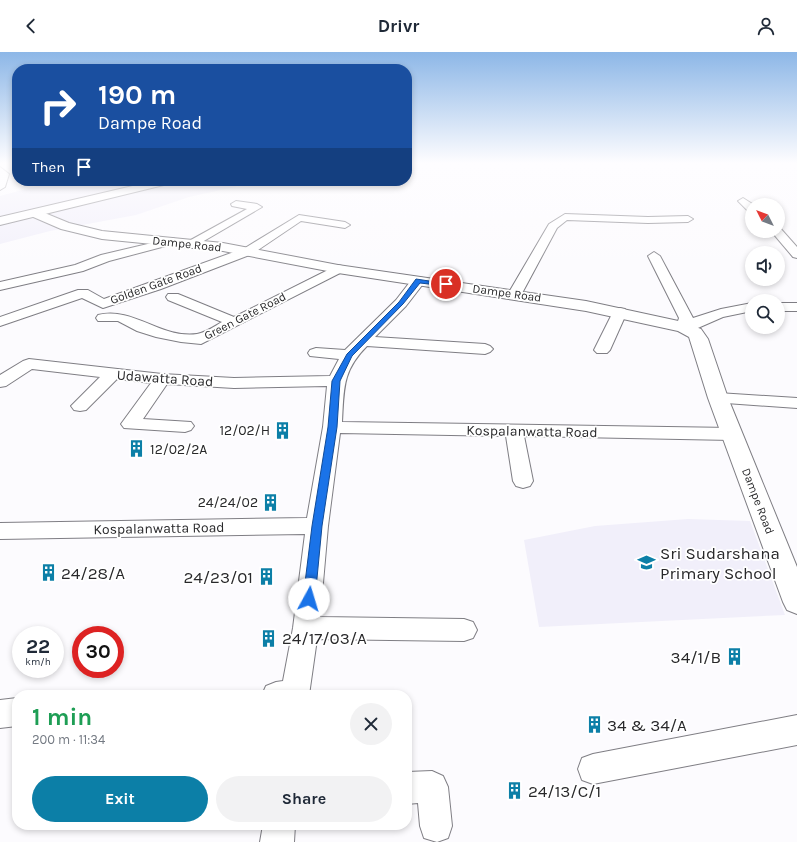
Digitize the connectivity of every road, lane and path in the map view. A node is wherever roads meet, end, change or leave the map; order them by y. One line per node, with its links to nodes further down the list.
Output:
1 (87, 200): 3 (street)
2 (236, 204): 9 (street)
3 (35, 212): 5 (street); 8 (street, Dampe Road)
4 (688, 219): 16 (street)
5 (0, 221)
6 (345, 225): 10 (street, Golden Gate Road)
7 (783, 238): 11 (street)
8 (173, 242): 9 (street, Dampe Road); 15 (street)
9 (193, 243): 10 (street, Dampe Road)
10 (246, 251): 13 (street, Dampe Road); 23 (street, Golden Gate Road)
11 (797, 254)
12 (654, 256): 25 (street)
13 (338, 269): 14 (street, Dampe Road); 24 (street, Green Gate Road)
14 (418, 281): 16 (street, Dampe Road); 26 (street)
15 (0, 286)
16 (515, 294): 21 (street, Dampe Road)
17 (173, 297): 24 (street)
18 (785, 307): 19 (street)
19 (797, 307)
20 (745, 308): 25 (street)
21 (620, 312): 25 (street, Dampe Road); 28 (street)
22 (103, 318): 24 (street, Green Gate Road)
23 (0, 322)
24 (234, 322)
25 (684, 327): 35 (street, Dampe Road)
26 (365, 340): 27 (street); 30 (street)
27 (485, 349)
28 (602, 350)
29 (316, 353): 30 (street)
30 (349, 355): 33 (street)
31 (113, 374): 32 (street, Udawatta Road); 34 (street, Udawatta Road); 37 (street)
32 (162, 379): 33 (street, Udawatta Road); 38 (street)
33 (336, 381): 39 (street)
34 (0, 382)
35 (718, 398): 36 (street); 41 (street, Dampe Road)
36 (797, 403)
37 (80, 406)
38 (185, 426)
39 (332, 427): 40 (street, Kospalanwatta Road); 43 (street)
40 (514, 431): 41 (street, Kospalanwatta Road); 42 (street)
41 (732, 434): 45 (street, Dampe Road)
42 (523, 481)
43 (317, 526): 44 (street, Kospalanwatta Road); 46 (street)
44 (0, 531)
45 (797, 602)
46 (306, 628): 47 (street); 48 (street)
47 (464, 630)
48 (290, 690)
49 (12, 713): 50 (street)
50 (0, 714)
51 (797, 730): 52 (street)
52 (593, 769)
53 (412, 788): 54 (street)
54 (436, 826)
55 (278, 830): 56 (street)
56 (277, 842)

